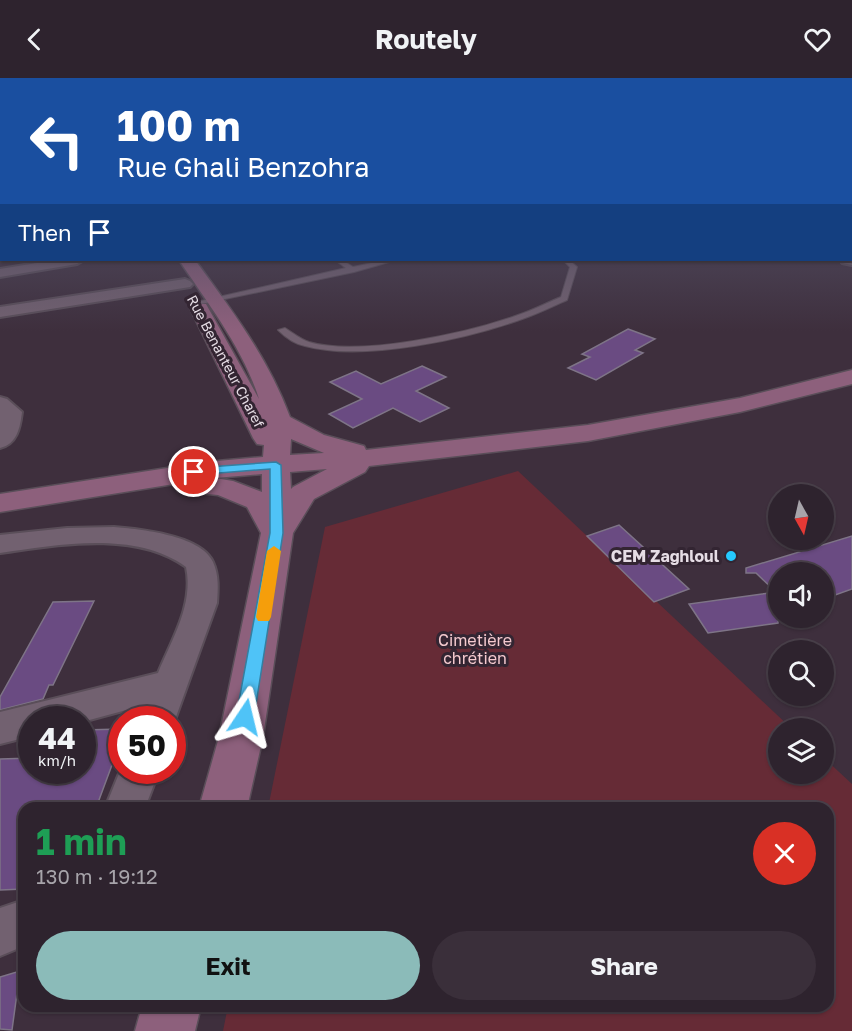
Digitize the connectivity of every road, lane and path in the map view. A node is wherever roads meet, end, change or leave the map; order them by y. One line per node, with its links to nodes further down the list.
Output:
1 (71, 261): 8 (street)
2 (172, 261): 9 (main road, Rue Benanteur Charef)
3 (187, 261): 10 (main road, Rue Benanteur Charef)
4 (340, 261): 7 (lane)
5 (389, 261): 7 (lane)
6 (567, 261): 12 (lane)
7 (354, 270): 10 (lane)
8 (0, 273)
9 (185, 284): 10 (main road, Rue Benanteur Charef); 11 (street)
10 (206, 301): 15 (main road, Rue Benanteur Charef)
11 (0, 312)
12 (282, 330)
13 (852, 376): 17 (main road)
14 (0, 403): 16 (street)
15 (270, 423): 17 (main road); 18 (main road, Rue Benanteur Charef); 19 (main road)
16 (0, 441)
17 (379, 457): 18 (main road); 22 (main road)
18 (276, 465): 19 (main road); 22 (main road, Rue Benanteur Charef)
19 (180, 479): 20 (main road); 21 (main road); 22 (main road)
20 (0, 503)
21 (0, 516)
22 (277, 533): 31 (main road, Rue Benanteur Charef)
23 (0, 544): 24 (street)
24 (172, 684): 25 (street); 26 (street)
25 (86, 706)
26 (163, 706)
27 (18, 724): 28 (street)
28 (0, 728)
29 (134, 784): 30 (street)
30 (127, 802)
31 (225, 802)
32 (18, 925): 33 (street)
33 (0, 932)
34 (170, 1012): 35 (main road)
35 (165, 1031)

